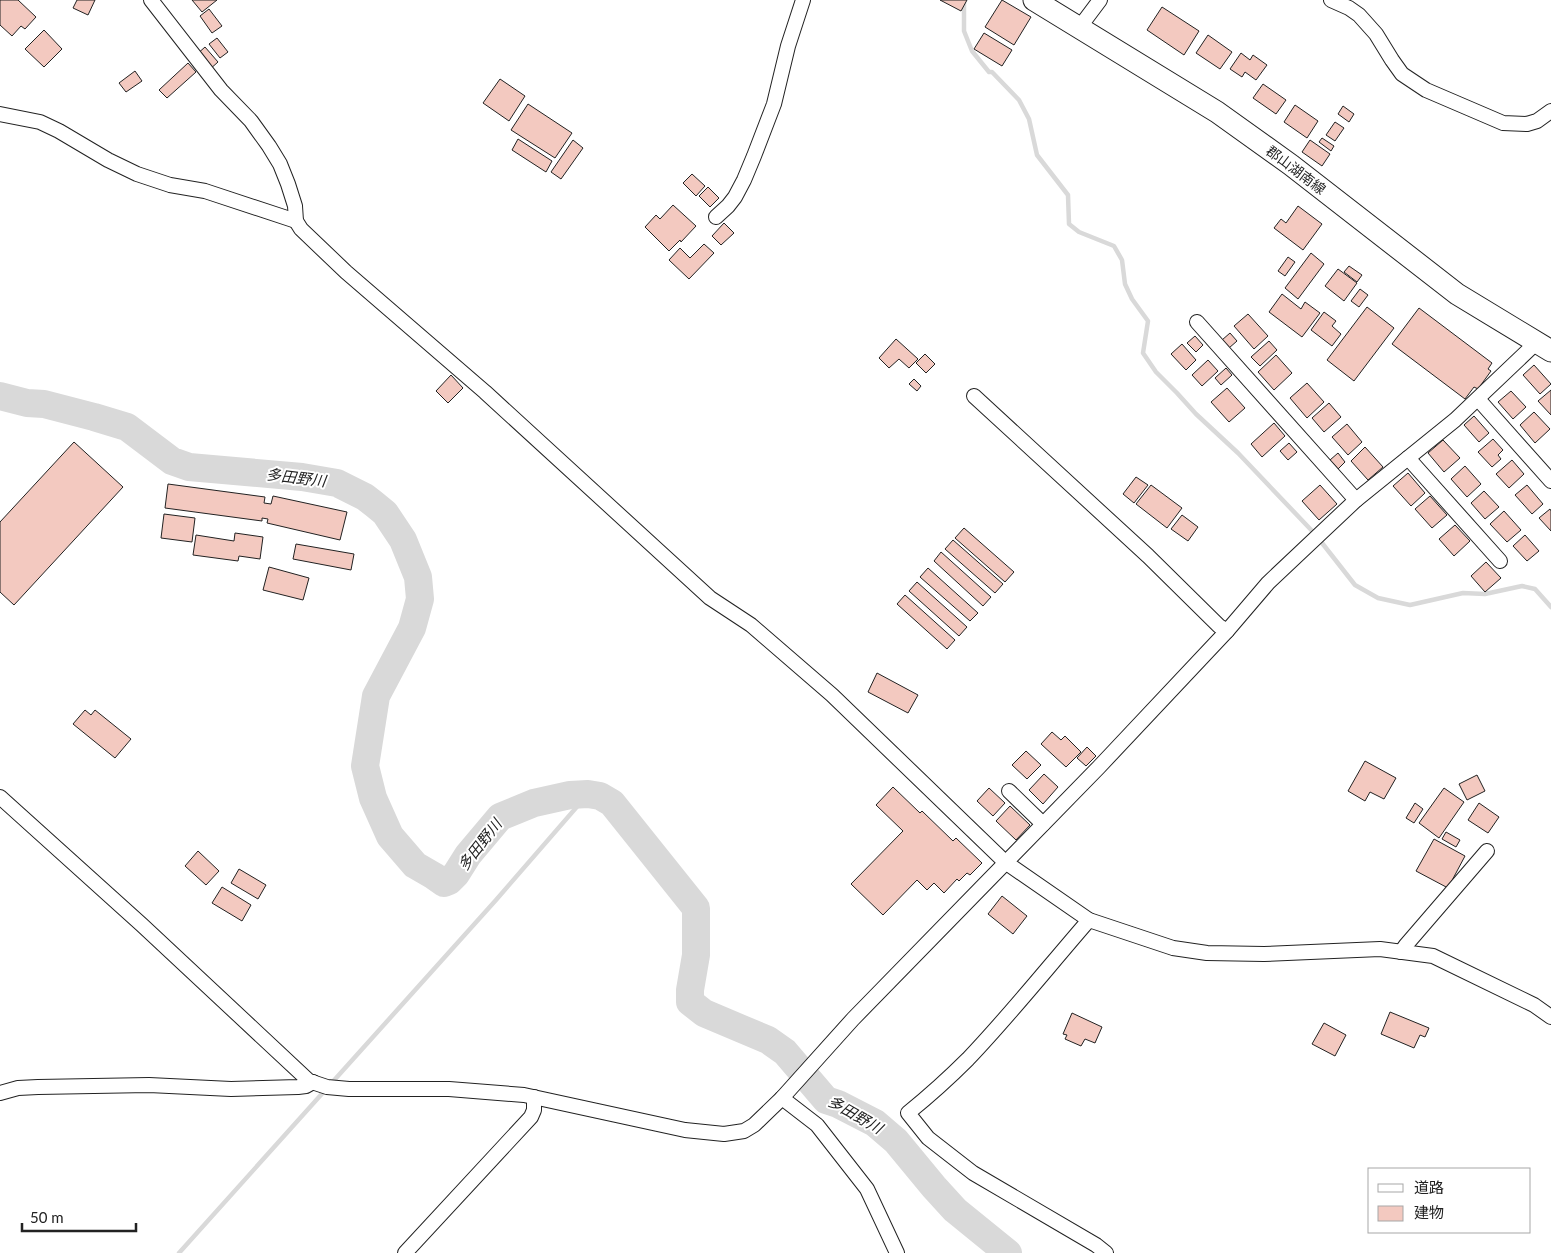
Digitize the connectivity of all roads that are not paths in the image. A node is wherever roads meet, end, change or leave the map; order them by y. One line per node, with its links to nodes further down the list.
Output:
1 (151, 0): 10 (street)
2 (803, 0): 9 (street)
3 (1034, 0): 6 (main road, 郡山湖南線)
4 (1100, 0): 6 (street)
5 (1334, 1): 7 (street)
6 (1079, 28): 12 (main road, 郡山湖南線)
7 (1551, 110)
8 (0, 114): 10 (street)
9 (716, 217)
10 (296, 221): 24 (street)
11 (1197, 322): 17 (street)
12 (1543, 347): 14 (street)
13 (974, 396): 19 (street)
14 (1478, 399): 15 (street); 16 (street)
15 (1408, 458): 17 (street); 18 (street)
16 (1551, 481)
17 (1356, 500): 19 (street)
18 (1500, 562)
19 (1226, 631): 22 (street)
20 (1009, 791): 22 (street)
21 (0, 797): 28 (street)
22 (1043, 824): 24 (street)
23 (1487, 851): 26 (street)
24 (1005, 862): 25 (street); 31 (street)
25 (1089, 920): 26 (street); 34 (street)
26 (1401, 952): 27 (street)
27 (1551, 1016)
28 (313, 1082): 29 (street); 30 (street)
29 (0, 1093)
30 (534, 1097): 31 (street); 32 (street)
31 (782, 1098): 33 (street)
32 (405, 1253)
33 (897, 1253)
34 (1106, 1253)

